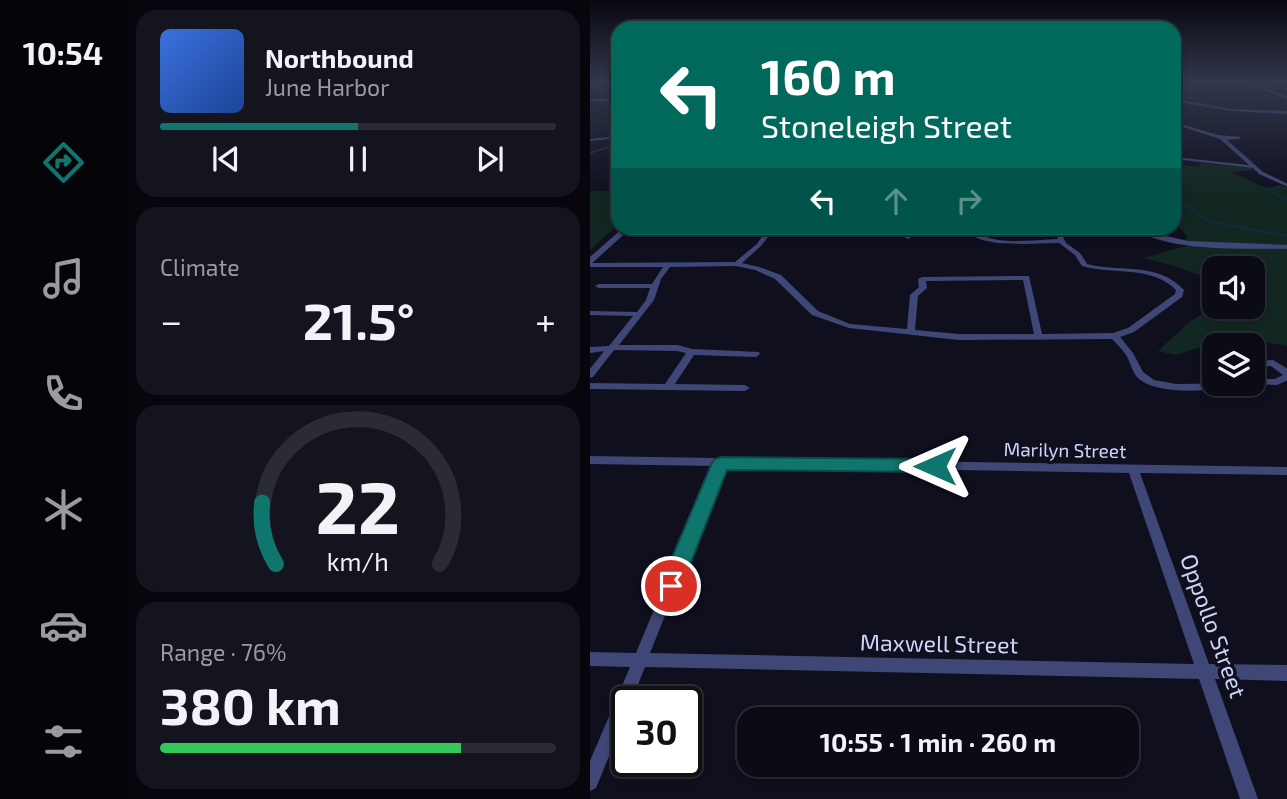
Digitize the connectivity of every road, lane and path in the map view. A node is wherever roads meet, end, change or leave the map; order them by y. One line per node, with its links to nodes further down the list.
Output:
1 (1181, 125): 5 (street)
2 (611, 138): 3 (street)
3 (590, 140)
4 (1181, 159): 5 (street)
5 (1254, 167): 6 (street)
6 (1287, 186)
7 (620, 235): 16 (street)
8 (767, 235): 18 (street)
9 (908, 235): 13 (street)
10 (973, 235): 14 (street)
11 (1059, 235): 14 (street)
12 (1151, 235): 15 (street)
13 (908, 238)
14 (1061, 240): 24 (street)
15 (1287, 247)
16 (590, 263): 17 (street)
17 (668, 264): 18 (street); 20 (street)
18 (739, 265): 23 (street)
19 (599, 286): 20 (street)
20 (655, 286): 22 (street)
21 (590, 313): 22 (street)
22 (639, 314): 27 (street)
23 (911, 332): 25 (street); 25 (street)
24 (1114, 336): 25 (street); 34 (street)
25 (1040, 337)
26 (590, 350): 27 (street)
27 (609, 350): 28 (street); 31 (street)
28 (691, 352): 29 (street); 36 (street)
29 (756, 354)
30 (1265, 363): 32 (street)
31 (590, 375)
32 (1287, 375): 33 (street)
33 (1265, 382)
34 (1202, 385)
35 (590, 386): 36 (street)
36 (668, 387): 37 (street)
37 (745, 388)
38 (590, 460): 39 (street, Marilyn Street)
39 (721, 463): 40 (street, Marilyn Street); 43 (street)
40 (1133, 468): 41 (street, Marilyn Street); 44 (street, Oppollo Street)
41 (1287, 471)
42 (590, 659): 43 (street, Maxwell Street)
43 (641, 659): 44 (street, Maxwell Street); 46 (street)
44 (1206, 672): 45 (street, Maxwell Street); 47 (street, Oppollo Street)
45 (1287, 673)
46 (590, 782)
47 (1249, 799)

